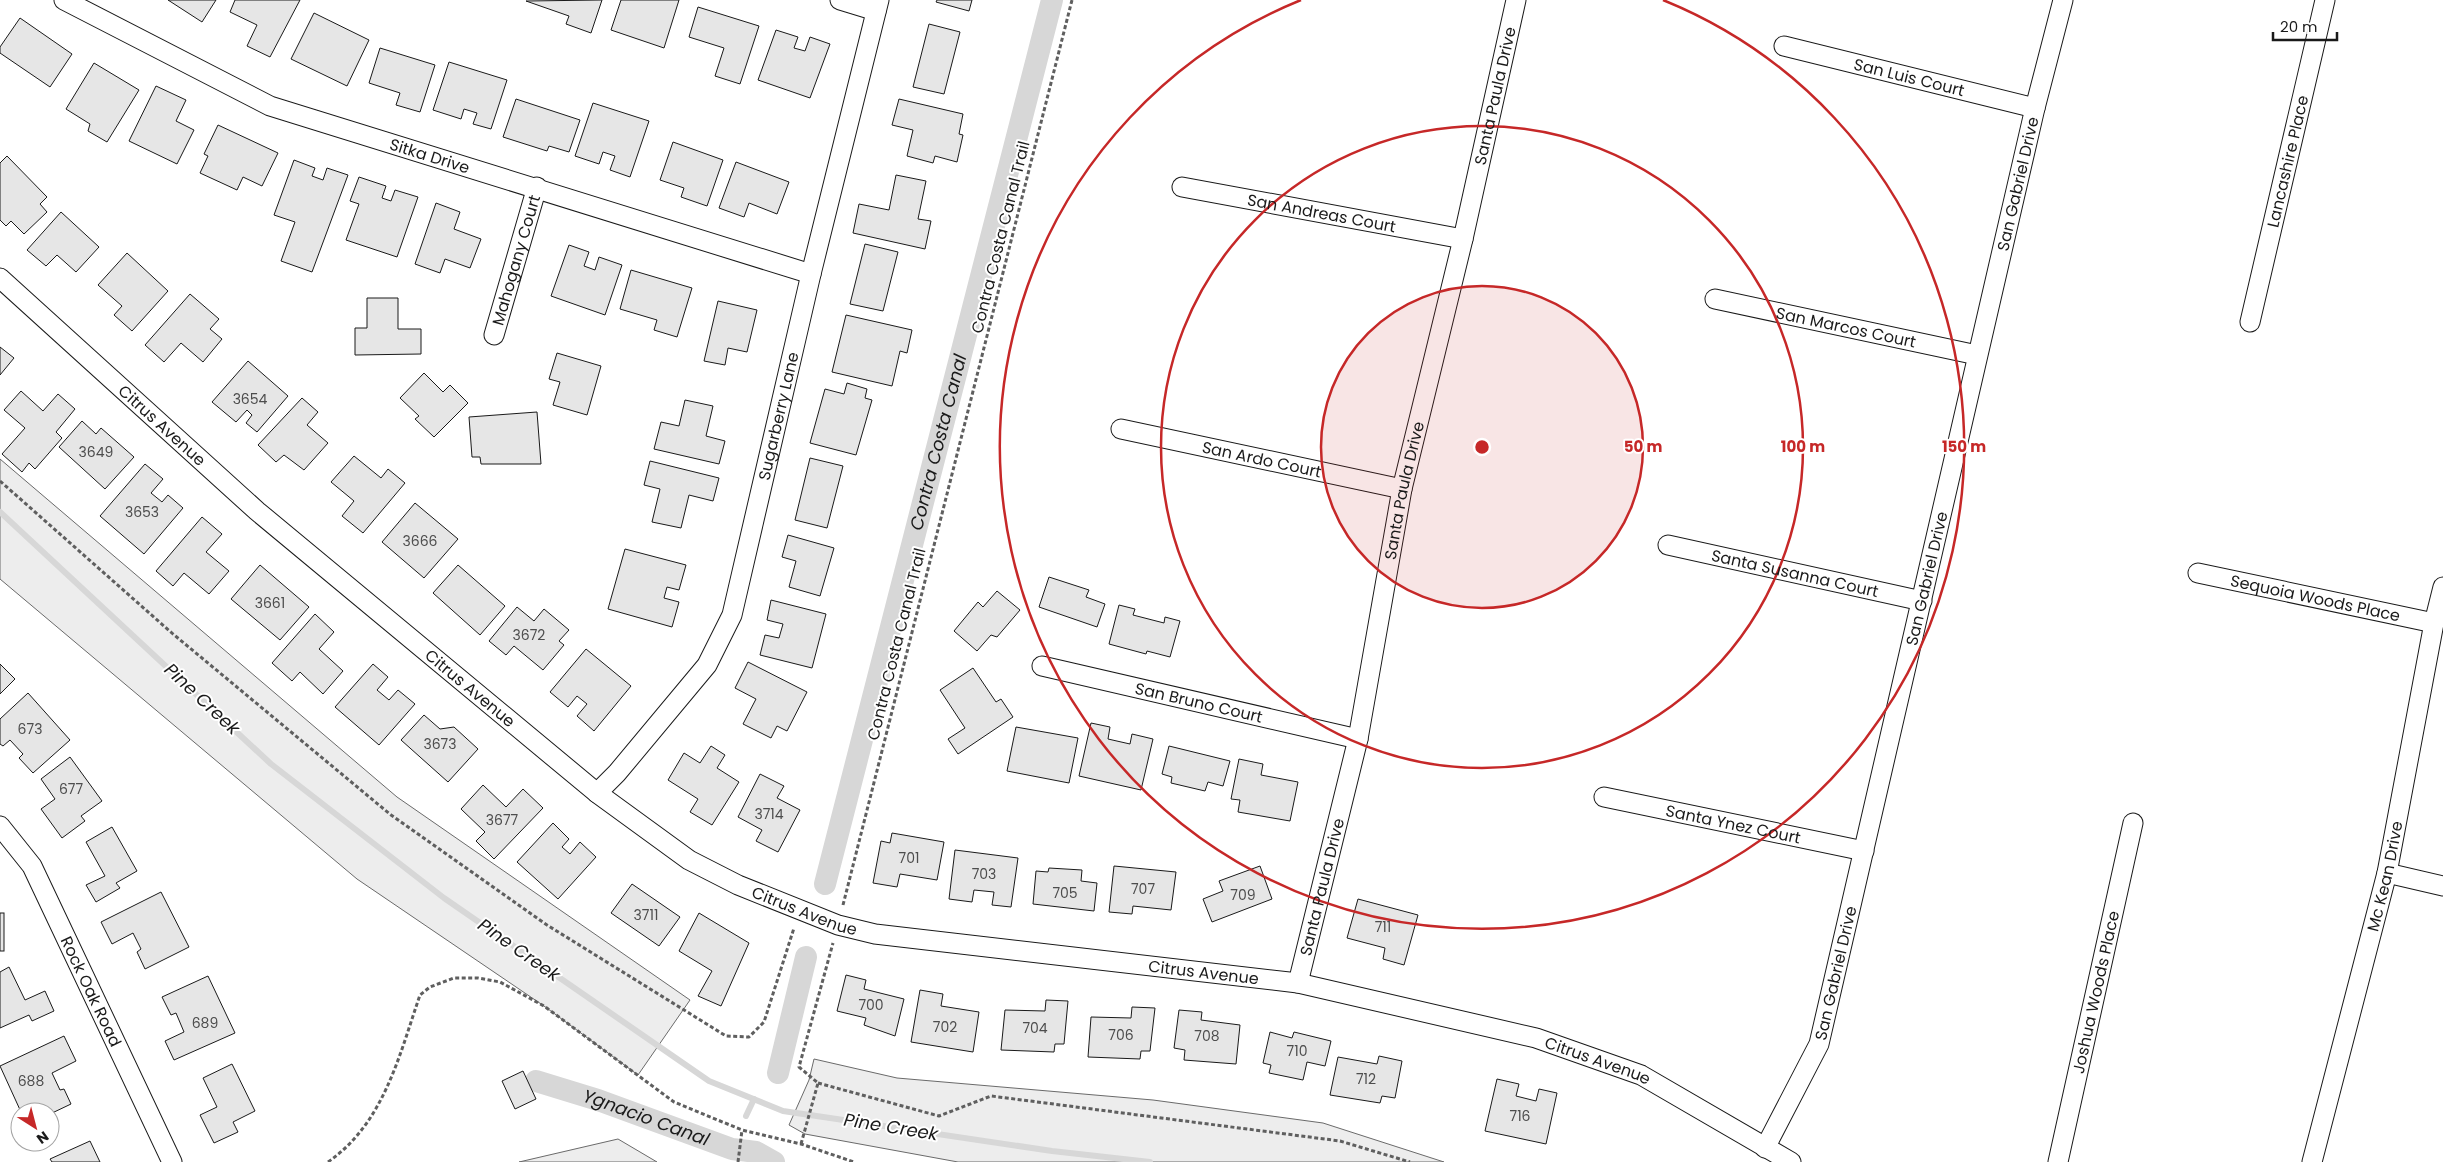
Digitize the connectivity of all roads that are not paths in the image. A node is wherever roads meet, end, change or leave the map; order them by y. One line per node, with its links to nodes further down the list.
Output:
1 (64, 0): 9 (street, Sitka Drive)
2 (840, 0): 6 (street)
3 (1516, 0): 11 (street, Santa Paula Drive)
4 (2063, 0): 8 (street, San Gabriel Drive)
5 (2325, 0): 15 (street, Lancashire Place)
6 (878, 6): 12 (street, Sugarberry Lane)
7 (1784, 46): 8 (street, San Luis Court)
8 (2035, 108): 17 (street, San Gabriel Drive)
9 (537, 187): 12 (street, Sitka Drive); 16 (street, Mahogany Court)
10 (1182, 188): 11 (street, San Andreas Court)
11 (1463, 239): 19 (street, Santa Paula Drive)
12 (812, 274): 27 (street, Sugarberry Lane)
13 (0, 278): 27 (street, Citrus Avenue)
14 (1715, 299): 17 (street, San Marcos Court)
15 (2250, 322)
16 (494, 335)
17 (1977, 355): 23 (street, San Gabriel Drive)
18 (1121, 429): 19 (street, San Ardo Court)
19 (1402, 489): 26 (street, Santa Paula Drive)
20 (1668, 545): 23 (street, Santa Susanna Court)
21 (2198, 573): 24 (street, Sequoia Woods Place)
22 (2443, 587): 24 (street, Mc Kean Drive)
23 (1922, 601): 31 (street, San Gabriel Drive)
24 (2434, 624): 32 (street, Mc Kean Drive)
25 (1042, 666): 26 (street, San Bruno Court)
26 (1358, 738): 34 (street, Santa Paula Drive)
27 (597, 793): 34 (street, Citrus Avenue)
28 (1604, 797): 31 (street, Santa Ynez Court)
29 (2133, 823): 38 (street, Joshua Woods Place)
30 (0, 826): 36 (street, Rock Oak Road)
31 (1864, 851): 35 (street, San Gabriel Drive)
32 (2387, 873): 33 (street); 39 (street, Mc Kean Drive)
33 (2443, 886)
34 (1298, 983): 35 (street, Citrus Avenue)
35 (1766, 1148): 37 (street, Citrus Avenue)
36 (172, 1162)
37 (1791, 1162)
38 (2058, 1162)
39 (2312, 1162)

